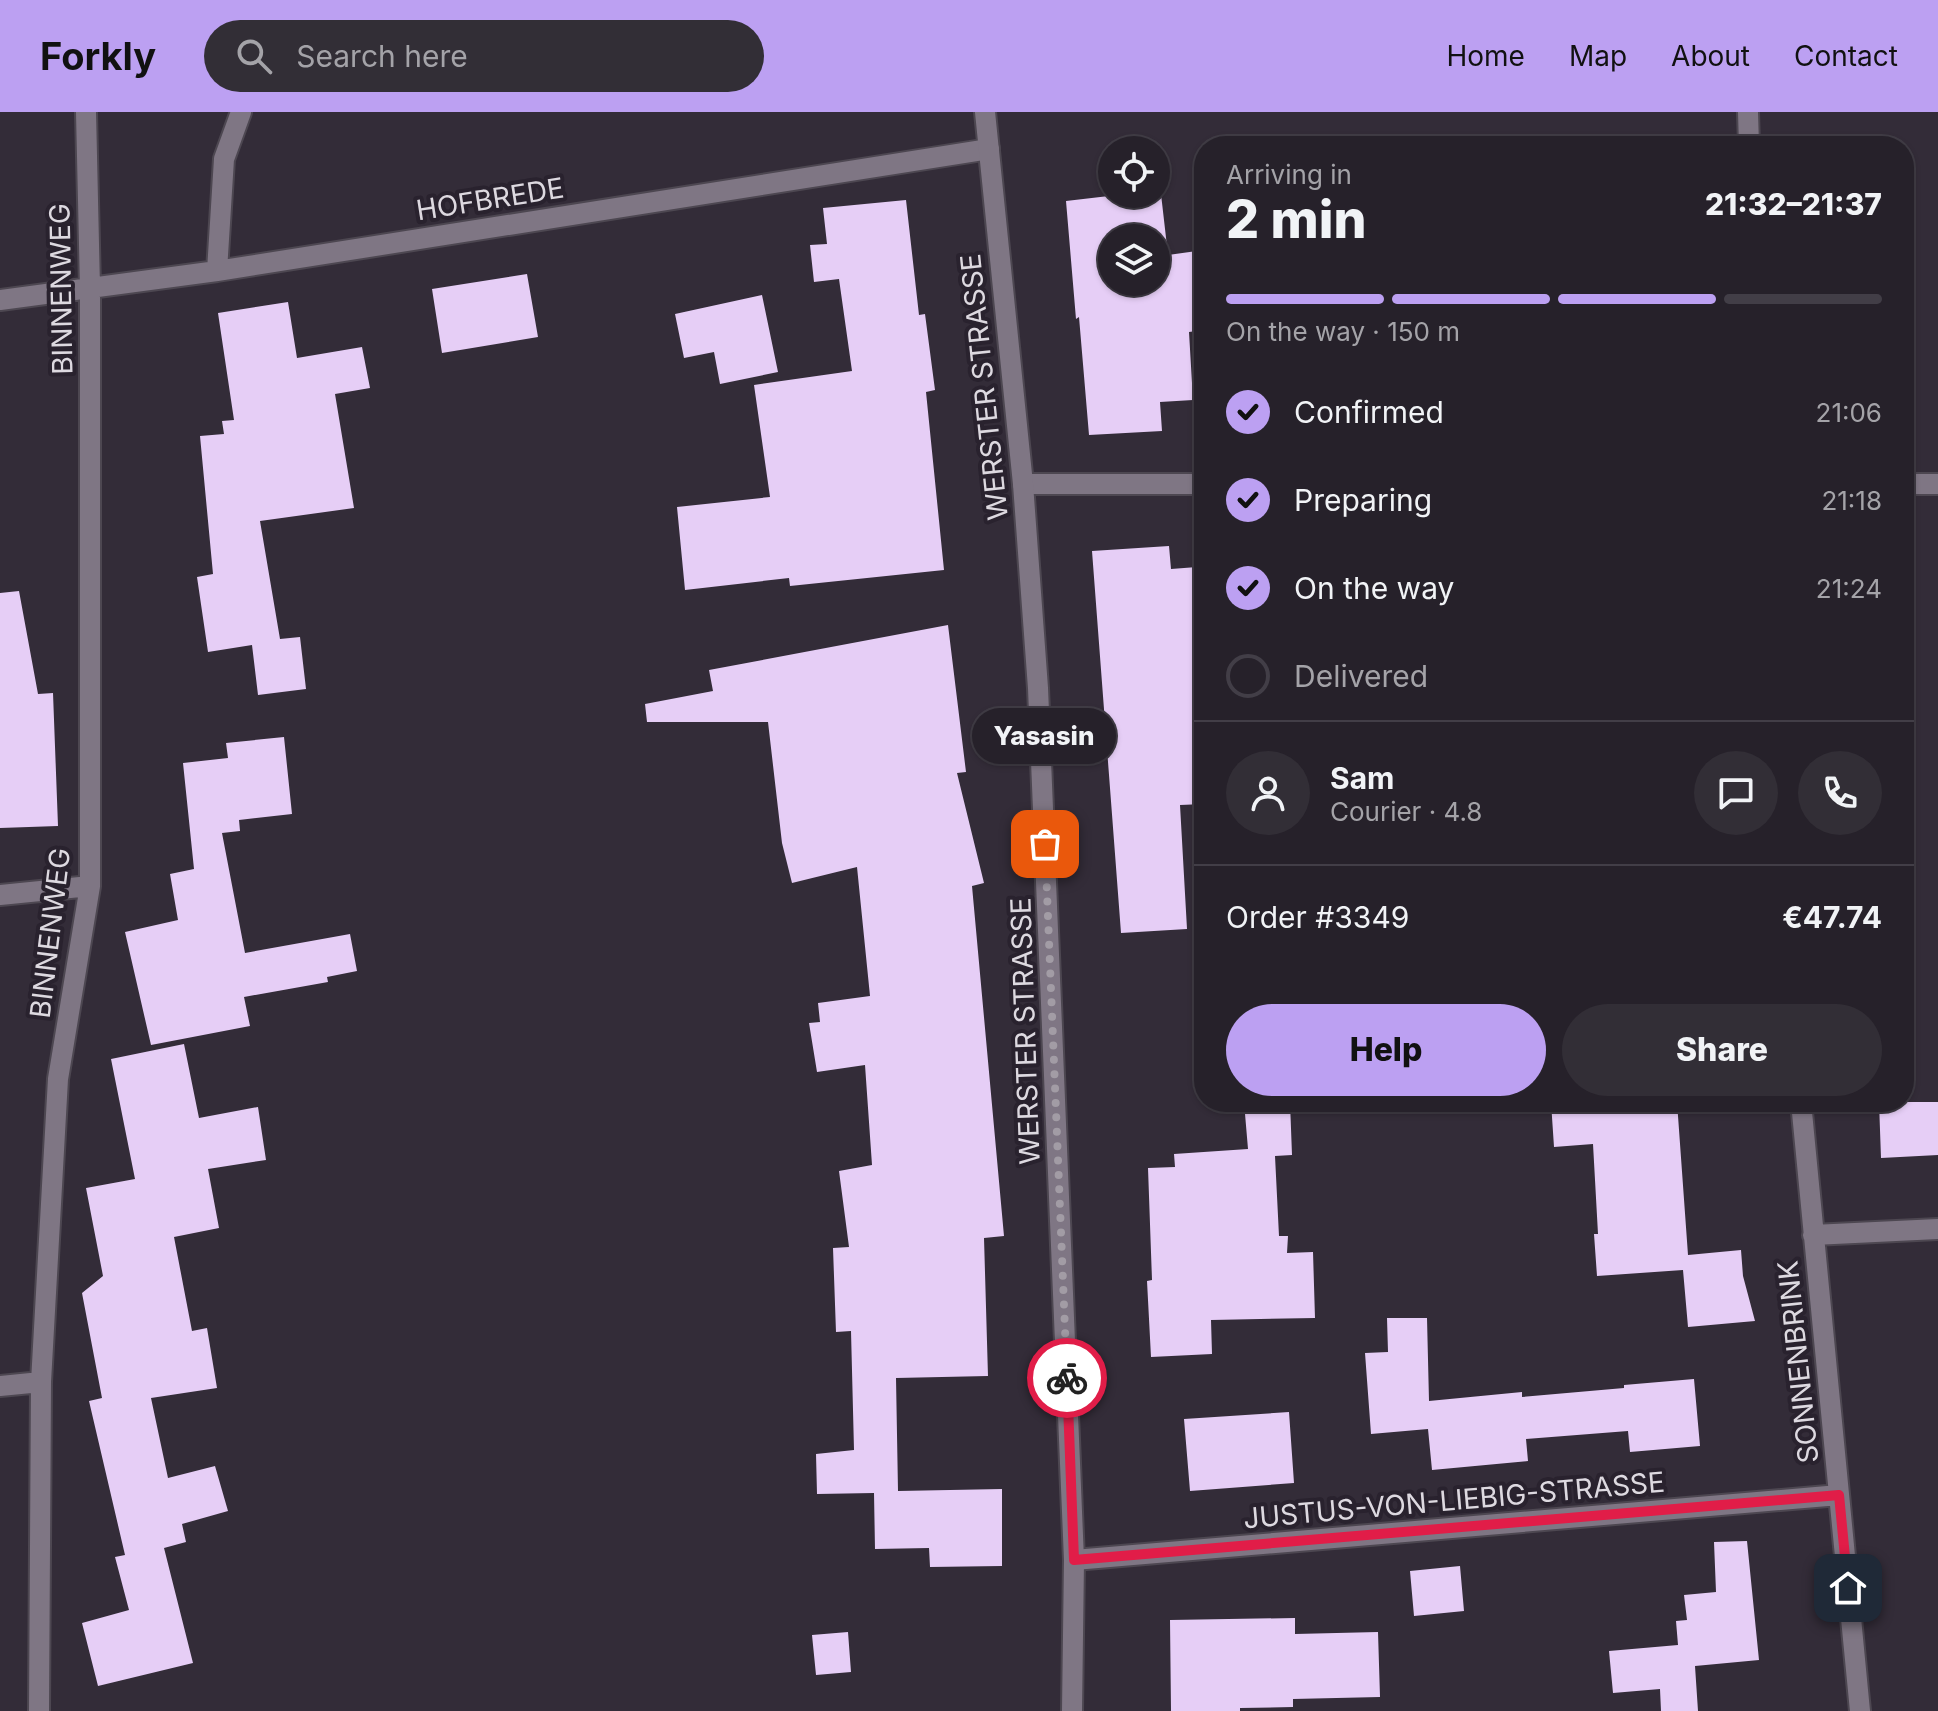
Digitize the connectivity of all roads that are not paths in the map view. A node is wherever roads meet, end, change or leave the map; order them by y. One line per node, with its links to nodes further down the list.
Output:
1 (86, 112): 8 (street, BINNENWEG)
2 (241, 112): 7 (street)
3 (985, 112): 6 (street, WERSTER STRASSE)
4 (1748, 112): 5 (street)
5 (1749, 136)
6 (989, 149): 7 (street, HOFBREDE); 10 (street, WERSTER STRASSE)
7 (217, 271): 8 (street, HOFBREDE)
8 (90, 288): 9 (street, HOFBREDE); 14 (street, BINNENWEG)
9 (0, 300)
10 (1023, 484): 11 (street); 22 (street, WERSTER STRASSE)
11 (1194, 484)
12 (1914, 484): 13 (street)
13 (1938, 484)
14 (90, 886): 15 (street); 19 (street, BINNENWEG)
15 (0, 895)
16 (1802, 1112): 18 (street, SONNENBRINK)
17 (1938, 1229): 18 (street)
18 (1813, 1235): 21 (street, SONNENBRINK)
19 (41, 1382): 20 (street); 23 (street, BINNENWEG)
20 (0, 1386)
21 (1839, 1495): 22 (street, JUSTUS-VON-LIEBIG-STRASSE); 25 (street, SONNENBRINK)
22 (1074, 1560): 24 (street, WERSTER STRASSE)
23 (39, 1711)
24 (1072, 1711)
25 (1860, 1711)

